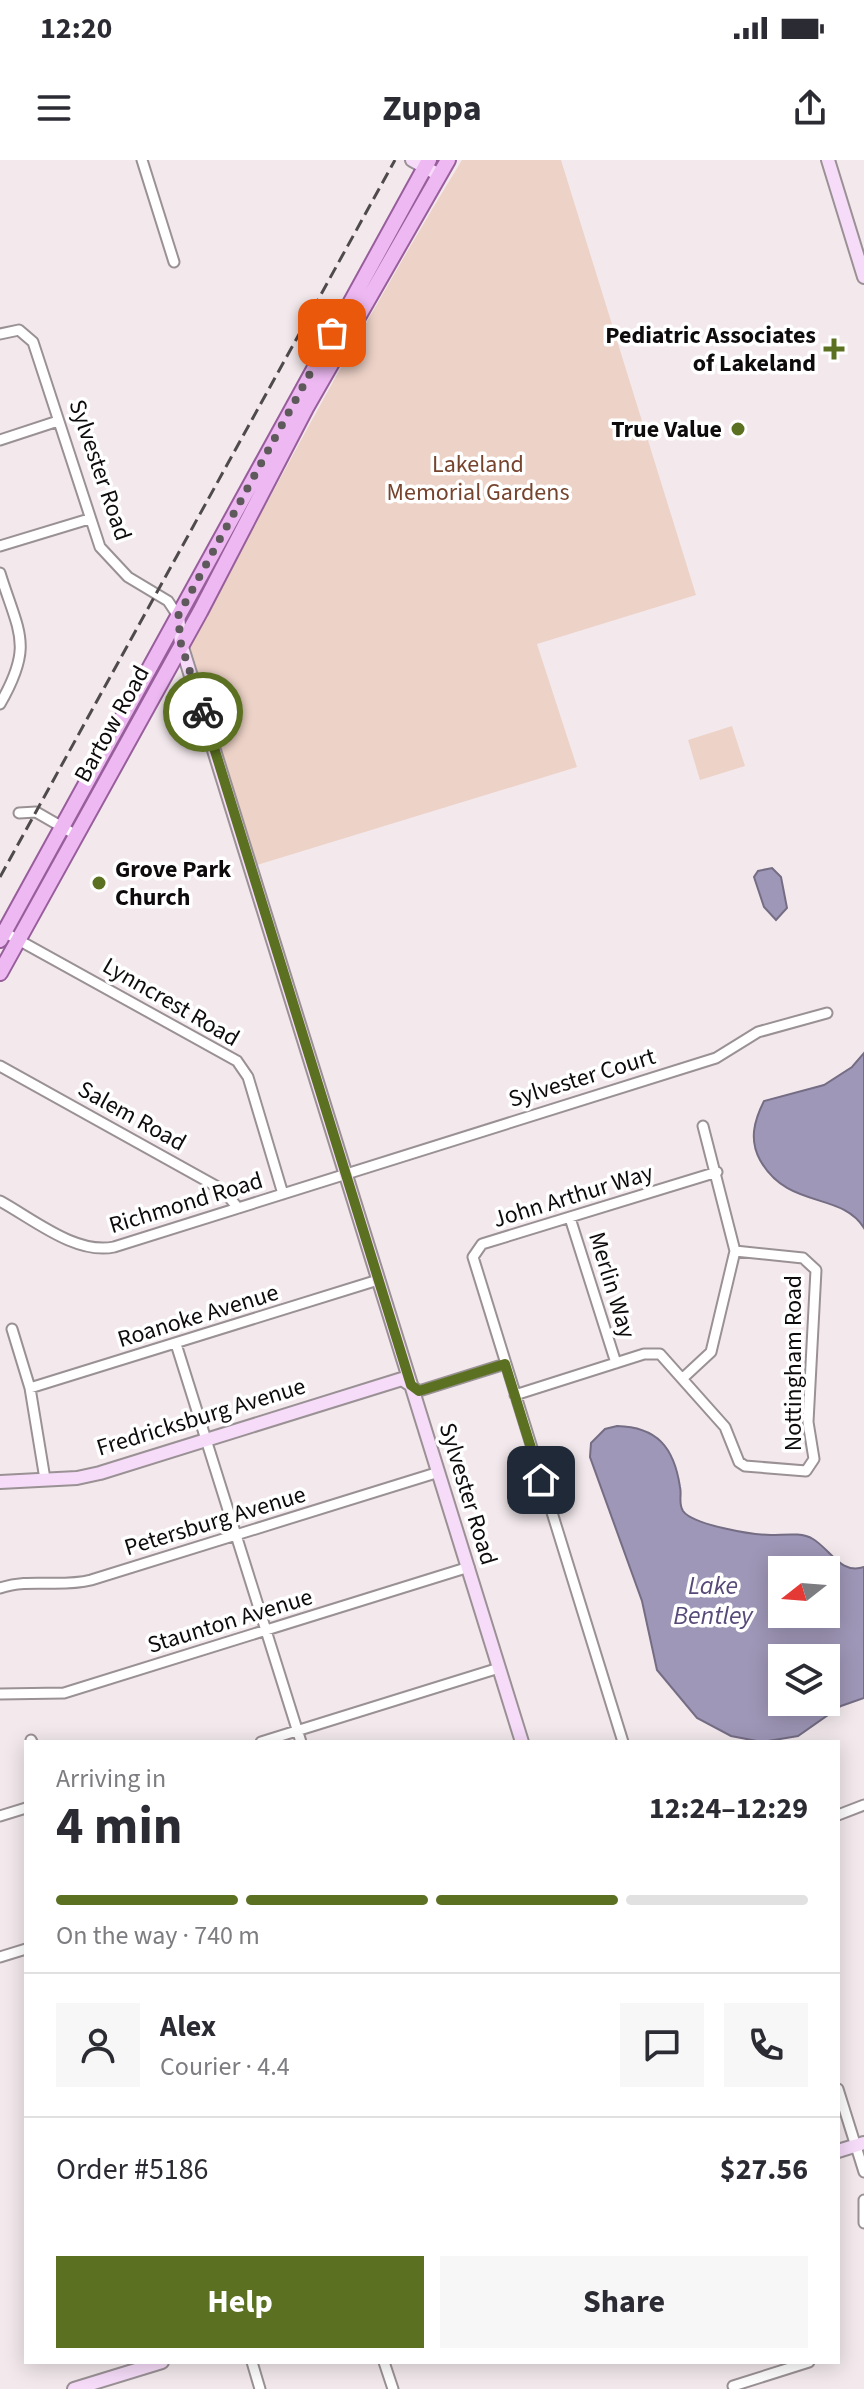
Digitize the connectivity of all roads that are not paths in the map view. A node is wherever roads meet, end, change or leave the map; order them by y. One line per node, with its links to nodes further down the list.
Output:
1 (142, 160): 6 (street)
2 (448, 160): 5 (main road, Bartow Road)
3 (828, 160): 7 (street)
4 (422, 162): 5 (street); 14 (main road, Bartow Road)
5 (439, 175): 15 (main road, Bartow Road)
6 (174, 262)
7 (864, 277)
8 (0, 334): 9 (street, Sylvester Road)
9 (58, 421): 10 (street); 11 (street, Sylvester Road)
10 (0, 440)
11 (89, 519): 12 (street); 14 (street, Sylvester Road)
12 (0, 546)
13 (0, 573): 16 (street)
14 (178, 616): 15 (street, Sylvester Road); 18 (main road, Bartow Road)
15 (181, 644): 19 (main road, Bartow Road); 27 (street, Sylvester Road)
16 (0, 704)
17 (19, 813): 18 (street)
18 (62, 826): 19 (street); 20 (main road, Bartow Road)
19 (76, 835): 21 (main road, Bartow Road)
20 (2, 936): 21 (street, Lynncrest Road)
21 (19, 939): 22 (main road, Bartow Road); 28 (street, Lynncrest Road)
22 (0, 973)
23 (827, 1013): 27 (street, Sylvester Court)
24 (0, 1066): 30 (street, Salem Road)
25 (703, 1126): 26 (street)
26 (717, 1172): 31 (street, John Arthur Way); 32 (street)
27 (345, 1174): 28 (street, Richmond Road); 33 (street, Sylvester Road)
28 (283, 1194): 30 (street, Richmond Road)
29 (0, 1201): 30 (street, Richmond Road)
30 (238, 1208)
31 (570, 1218): 36 (street, Merlin Way); 37 (street, John Arthur Way)
32 (735, 1251): 38 (street); 38 (street, Nottingham Road)
33 (378, 1280): 35 (street, Roanoke Avenue); 39 (street, Sylvester Road)
34 (12, 1329): 40 (street)
35 (176, 1344): 40 (street, Roanoke Avenue); 42 (street)
36 (616, 1363): 38 (street, Nottingham Road); 41 (street, Nottingham Road)
37 (505, 1364): 39 (street); 41 (street, John Arthur Way)
38 (683, 1378)
39 (411, 1385): 42 (street, Fredricksburg Avenue); 43 (street, Sylvester Road)
40 (30, 1388): 44 (street)
41 (515, 1395): 56 (street, John Arthur Way)
42 (206, 1439): 44 (street, Fredricksburg Avenue); 46 (street)
43 (439, 1472): 46 (street, Petersburg Avenue); 47 (street, Sylvester Road)
44 (45, 1479): 45 (street, Fredricksburg Avenue)
45 (0, 1482)
46 (236, 1534): 48 (street, Petersburg Avenue); 49 (street)
47 (469, 1567): 49 (street, Staunton Avenue); 50 (street, Sylvester Road)
48 (0, 1588)
49 (266, 1631): 51 (street, Staunton Avenue); 52 (street)
50 (499, 1668): 52 (street); 55 (street, Sylvester Road)
51 (0, 1694)
52 (297, 1731): 53 (street); 54 (street)
53 (268, 1740)
54 (300, 1740)
55 (521, 1740)
56 (622, 1740)
57 (864, 1805): 59 (street)
58 (24, 1809): 60 (street)
59 (840, 1814)
60 (0, 1816)
61 (24, 1950): 62 (street)
62 (0, 1957)
63 (840, 2094): 64 (street)
64 (861, 2144): 65 (street); 66 (street)
65 (840, 2150)
66 (864, 2172)
67 (864, 2200): 68 (street)
68 (864, 2223)
69 (158, 2364): 74 (street)
70 (253, 2364): 75 (street)
71 (385, 2364): 76 (street)
72 (803, 2364): 73 (street)
73 (733, 2386)
74 (74, 2389)
75 (260, 2389)
76 (393, 2389)

